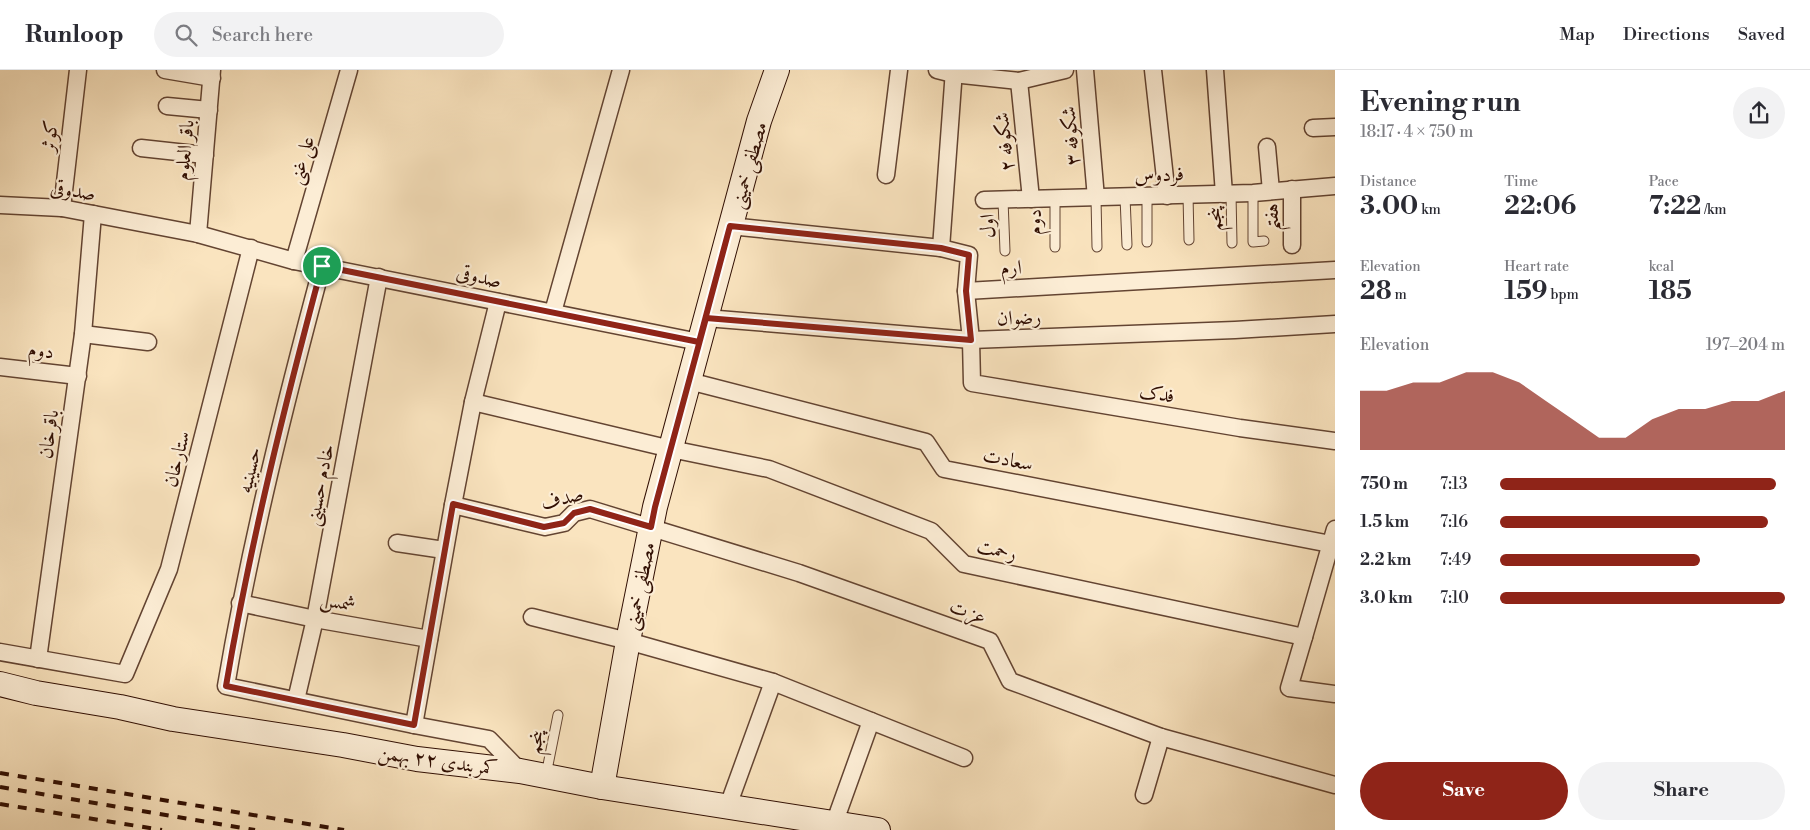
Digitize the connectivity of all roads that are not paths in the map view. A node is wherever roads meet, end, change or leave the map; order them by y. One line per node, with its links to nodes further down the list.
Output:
1 (78, 70): 37 (street, کوثر)
2 (165, 70): 12 (street)
3 (349, 70): 52 (street, علی غنی)
4 (621, 70): 58 (street)
5 (777, 70): 39 (street, مصطفی خمینی)
6 (899, 70): 21 (street)
7 (1085, 70): 32 (street, شکوفه ۳)
8 (1153, 70): 29 (street)
9 (1215, 70): 26 (street)
10 (948, 71): 13 (street); 50 (street)
11 (1056, 71): 13 (street)
12 (212, 74): 15 (street, باقر العلوم)
13 (1019, 81): 33 (street, شکوفه ۲)
14 (167, 106): 15 (street)
15 (209, 110): 20 (street, باقر العلوم)
16 (1335, 127): 17 (street)
17 (1312, 128)
18 (1267, 146): 24 (street)
19 (141, 148): 20 (street)
20 (205, 155): 40 (street, باقر العلوم)
21 (886, 175)
22 (1335, 186): 23 (street, فردوس)
23 (1292, 189): 24 (street, فردوس); 46 (street, هفتم)
24 (1272, 191): 25 (street, فردوس)
25 (1253, 193): 26 (street, فردوس); 42 (lane)
26 (1228, 194): 27 (street, فردوس); 44 (lane, پنجم)
27 (1188, 195): 29 (street, فردوس); 41 (lane)
28 (1147, 196): 29 (street, فردوس); 30 (street, فردوس); 43 (lane)
29 (1167, 196)
30 (1125, 197): 32 (street, فردوس); 45 (lane)
31 (1055, 198): 32 (street, فردوس); 33 (street, فردوس); 47 (lane, دوم)
32 (1096, 198): 48 (lane)
33 (1030, 199): 35 (street, فردوس)
34 (984, 200): 35 (street, فردوس)
35 (1003, 200): 51 (lane, اول)
36 (0, 204): 37 (street, صدوقی)
37 (62, 208): 38 (street, صدوقی)
38 (94, 214): 40 (street, صدوقی); 61 (street, باقرخان)
39 (730, 226): 50 (street); 59 (street, مصطفی خمینی)
40 (198, 234): 49 (street, صدوقی)
41 (1189, 240)
42 (1264, 241)
43 (1147, 242)
44 (1232, 243)
45 (1127, 245)
46 (1292, 245)
47 (1055, 247)
48 (1097, 247)
49 (252, 248): 52 (street, صدوقی); 83 (street, ستارخان)
50 (941, 248): 56 (street)
51 (1005, 251)
52 (294, 261): 53 (street, صدوقی)
53 (322, 266): 55 (street, صدوقی); 76 (street, حسینیه)
54 (1335, 270): 56 (street, ارم)
55 (379, 277): 57 (street, صدوقی); 78 (street, خادم حسینی)
56 (966, 291): 62 (street)
57 (498, 302): 58 (street, صدوقی); 68 (street)
58 (552, 312): 64 (street, صدوقی)
59 (706, 318): 62 (street, رضوان); 64 (street, مصطفی خمینی)
60 (1335, 324): 62 (street, رضوان)
61 (83, 334): 63 (street); 66 (street, باقرخان)
62 (971, 340): 69 (street, فدک)
63 (148, 342)
64 (699, 342): 67 (street, مصطفی خمینی)
65 (0, 367): 66 (street, دوم)
66 (78, 376): 83 (street, باقرخان)
67 (689, 380): 70 (street, مصطفی خمینی); 73 (street, سعادت)
68 (473, 402): 70 (street, رحمت); 71 (street)
69 (1335, 441)
70 (671, 450): 72 (street, مصطفی خمینی); 79 (street, رحمت)
71 (453, 504): 72 (street, صدف); 75 (street)
72 (651, 527): 81 (street, مصطفی خمینی); 91 (street, عزت)
73 (1334, 539): 79 (street)
74 (397, 543): 75 (street)
75 (444, 550): 80 (street)
76 (240, 603): 78 (street, شمس); 87 (street, حسینیه)
77 (532, 617): 81 (street)
78 (315, 619): 80 (street, شمس); 87 (street, خادم حسینی)
79 (1304, 637): 86 (street)
80 (429, 639): 90 (street)
81 (628, 642): 84 (street); 96 (street, مصطفی خمینی)
82 (0, 652): 83 (street)
83 (38, 659)
84 (773, 682): 89 (street); 98 (street)
85 (0, 684): 93 (street, کمربندی ۲۲ بهمن)
86 (1335, 694)
87 (296, 700): 90 (street)
88 (558, 715): 94 (lane, پنجم)
89 (871, 721): 92 (street); 99 (street)
90 (414, 725): 93 (street)
91 (1161, 737): 95 (street, عزت); 97 (street)
92 (964, 758)
93 (520, 771): 94 (street, کمربندی ۲۲ بهمن)
94 (546, 776): 96 (street, کمربندی ۲۲ بهمن)
95 (1335, 785)
96 (602, 786): 98 (street, کمربندی ۲۲ بهمن)
97 (1144, 795)
98 (728, 806): 99 (street, کمربندی ۲۲ بهمن)
99 (834, 824): 100 (street, کمربندی ۲۲ بهمن)
100 (878, 830)

